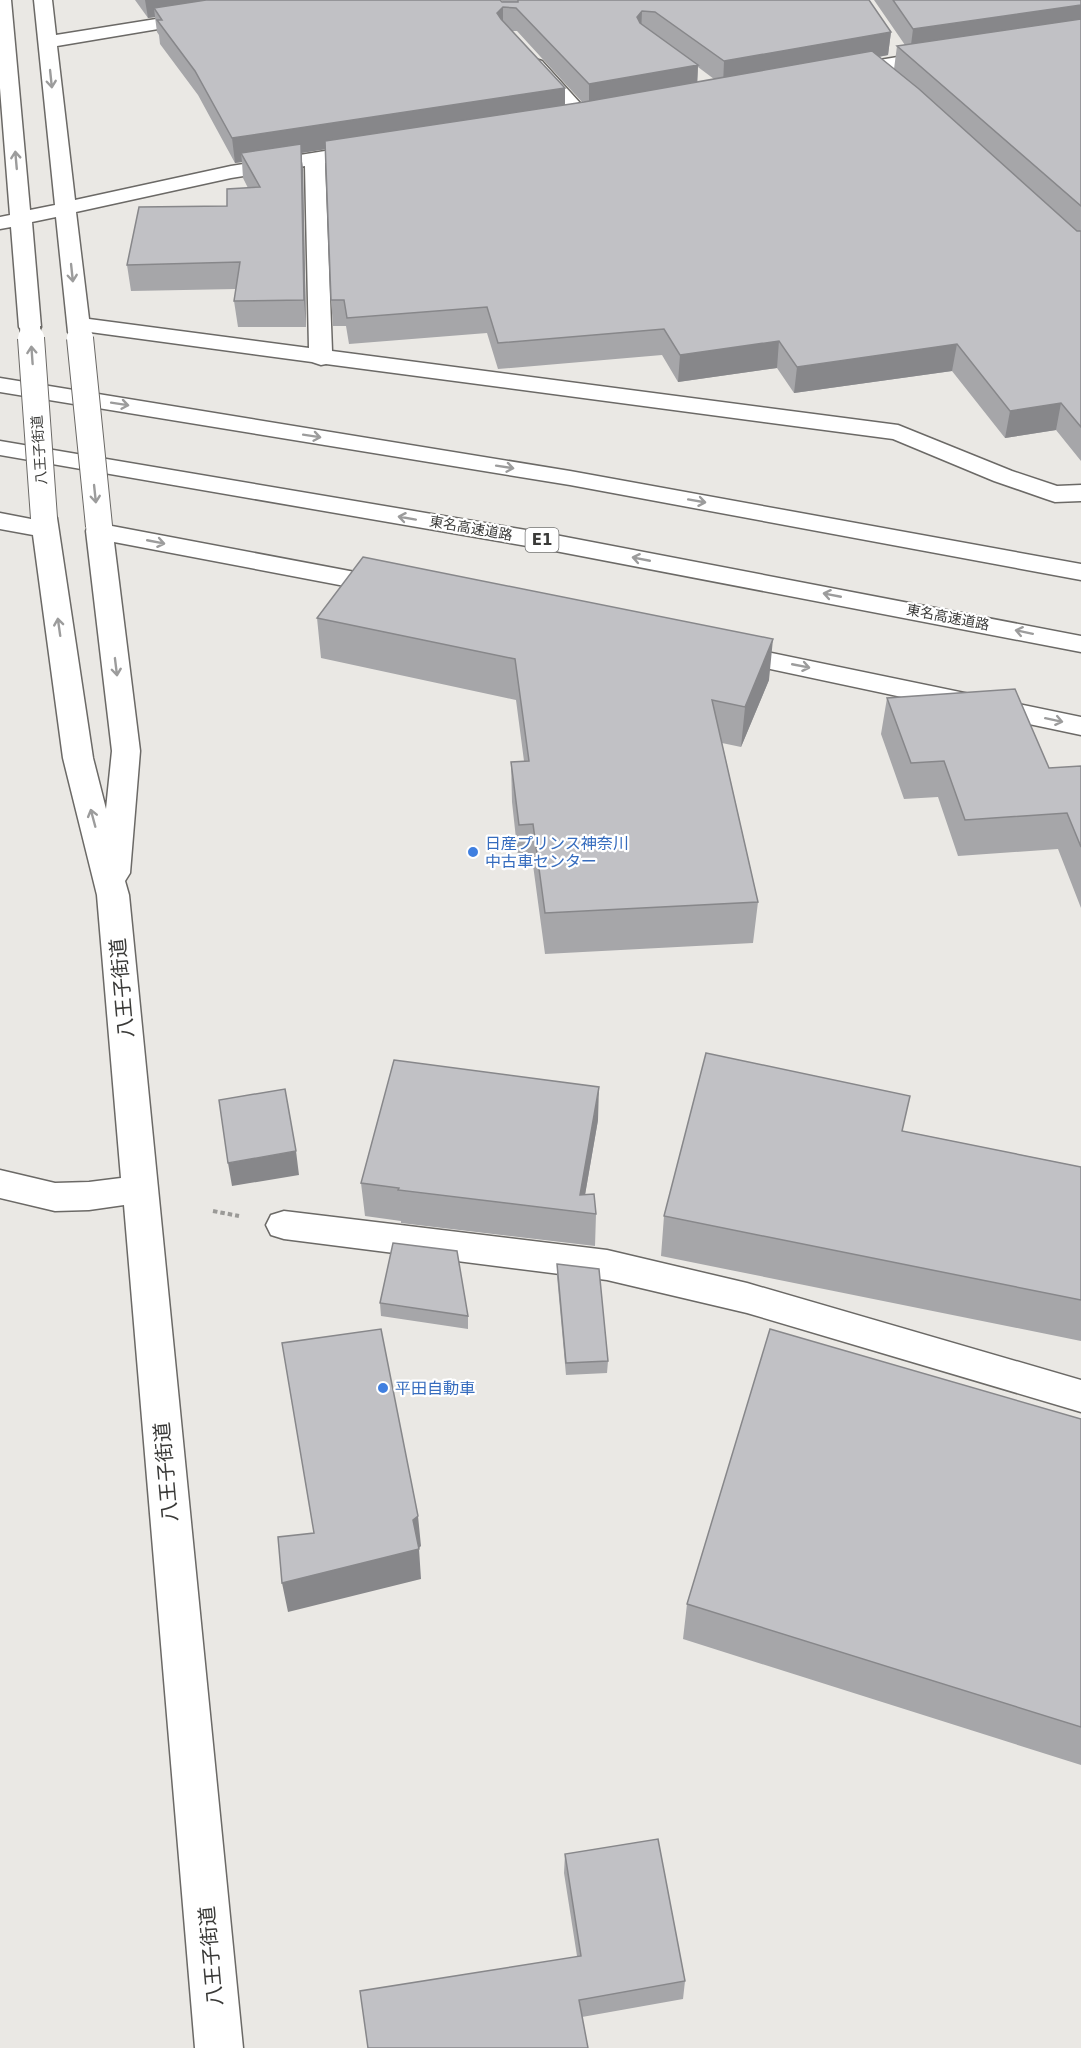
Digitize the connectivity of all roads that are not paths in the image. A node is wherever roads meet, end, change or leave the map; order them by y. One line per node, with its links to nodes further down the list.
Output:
1 (2, 0): 16 (main road, 八王子街道, one-way to 1)
2 (48, 1): 4 (main road, 八王子街道)
3 (214, 15): 4 (main road)
4 (47, 42): 15 (main road, 八王子街道, one-way to 15)
5 (963, 52): 7 (main road)
6 (524, 53): 11 (main road)
7 (873, 66): 8 (main road); 9 (main road)
8 (829, 74)
9 (890, 80)
10 (606, 114): 11 (main road)
11 (584, 118): 12 (main road)
12 (560, 121)
13 (385, 148): 14 (main road)
14 (315, 158): 15 (main road); 18 (main road)
15 (65, 207): 16 (main road); 17 (main road, 八王子街道, one-way to 17)
16 (10, 220): 23 (main road, 八王子街道, one-way to 16, bridge)
17 (78, 328): 18 (main road); 24 (main road, 八王子街道, one-way to 24, bridge)
18 (321, 357): 21 (main road)
19 (0, 385): 25 (main road, one-way to 25)
20 (0, 448): 27 (main road, 東名高速道路 / E1, one-way to 20)
21 (1081, 493)
22 (0, 521): 23 (main road)
23 (45, 524): 30 (main road, 八王子街道, one-way to 23)
24 (99, 529): 26 (main road, one-way to 26); 30 (main road, 八王子街道, one-way to 30)
25 (1081, 572)
26 (416, 592)
27 (1081, 644)
28 (707, 648): 29 (main road, one-way to 29)
29 (1081, 726)
30 (113, 895): 32 (main road, 八王子街道)
31 (0, 1184): 32 (main road)
32 (139, 1189): 35 (main road, 八王子街道)
33 (284, 1225): 34 (main road)
34 (1081, 1396)
35 (219, 2048)

